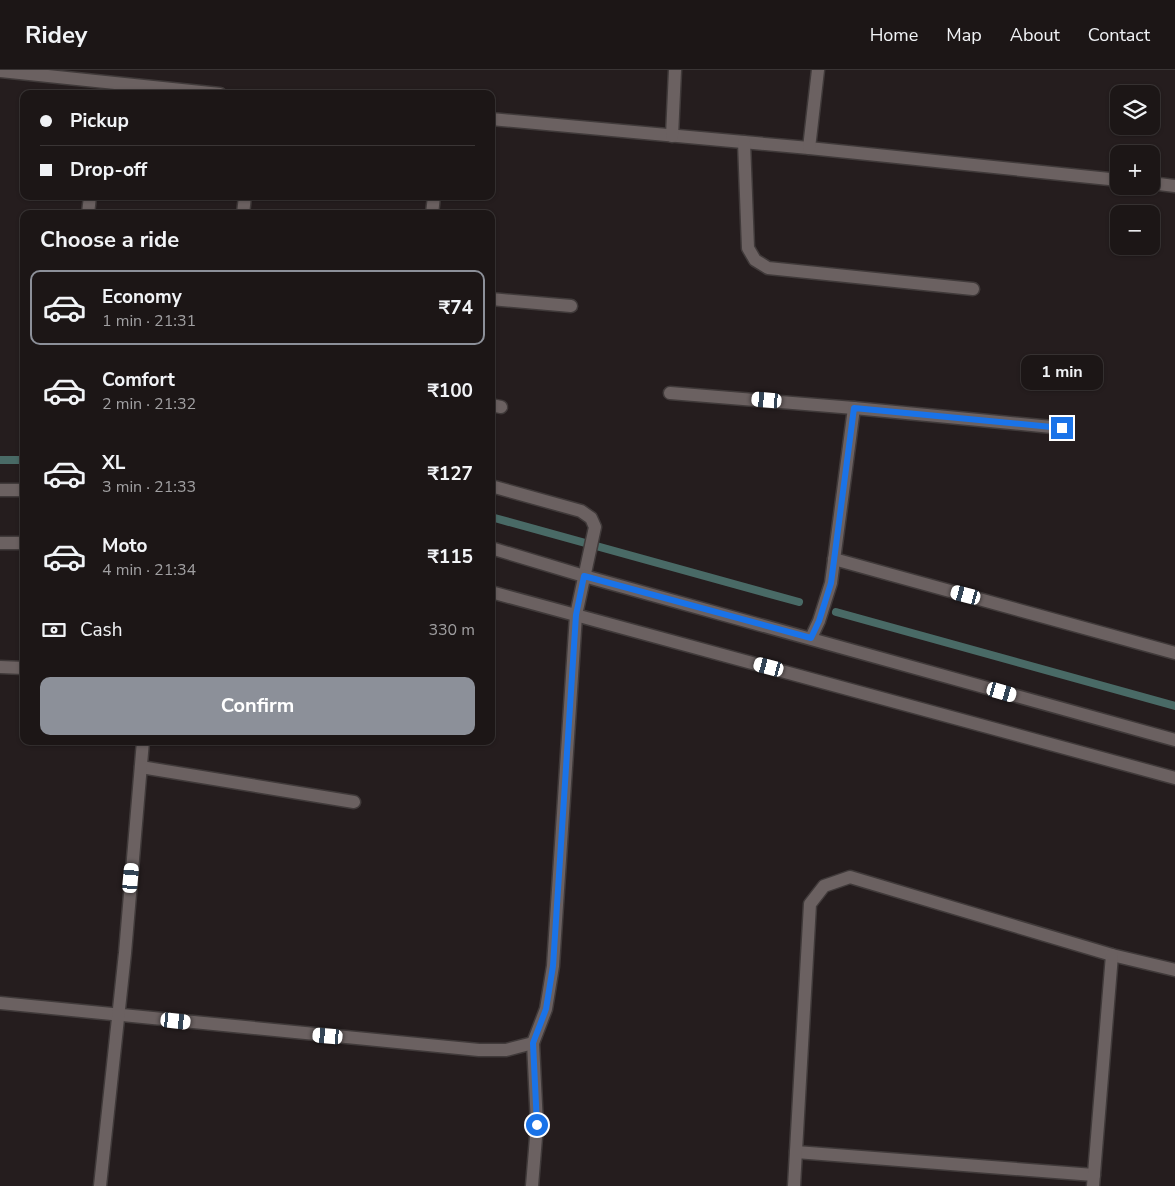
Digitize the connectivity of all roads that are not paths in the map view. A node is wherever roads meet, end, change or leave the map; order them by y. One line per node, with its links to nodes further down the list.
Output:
1 (675, 70): 7 (street)
2 (818, 70): 9 (street)
3 (0, 71): 4 (street)
4 (99, 88): 5 (street)
5 (139, 90)
6 (495, 119): 7 (street)
7 (672, 136): 8 (street)
8 (744, 142): 9 (street); 13 (street)
9 (809, 148): 10 (street)
10 (1110, 179)
11 (1160, 184): 12 (street)
12 (1175, 186)
13 (973, 289)
14 (495, 299): 15 (street)
15 (571, 306)
16 (670, 393): 17 (street)
17 (854, 408): 18 (street); 25 (street)
18 (1062, 428)
19 (495, 487): 26 (street)
20 (0, 490): 21 (street)
21 (20, 490)
22 (0, 543): 23 (street)
23 (20, 543)
24 (495, 549): 26 (street)
25 (834, 559): 29 (street); 30 (street)
26 (584, 576): 28 (street); 29 (street)
27 (495, 593): 28 (street)
28 (576, 615): 36 (street); 42 (street)
29 (811, 638): 33 (street)
30 (1175, 653)
31 (0, 667): 32 (street)
32 (20, 668)
33 (1175, 740)
34 (143, 745): 35 (street)
35 (141, 767): 37 (street); 41 (street)
36 (1175, 778)
37 (354, 802)
38 (1112, 955): 39 (street); 43 (street); 44 (street)
39 (1175, 970)
40 (0, 1003): 41 (street)
41 (118, 1015): 42 (street); 45 (street)
42 (533, 1043): 46 (street)
43 (796, 1152): 44 (street); 47 (street)
44 (1093, 1181)
45 (100, 1186)
46 (532, 1186)
47 (794, 1186)

